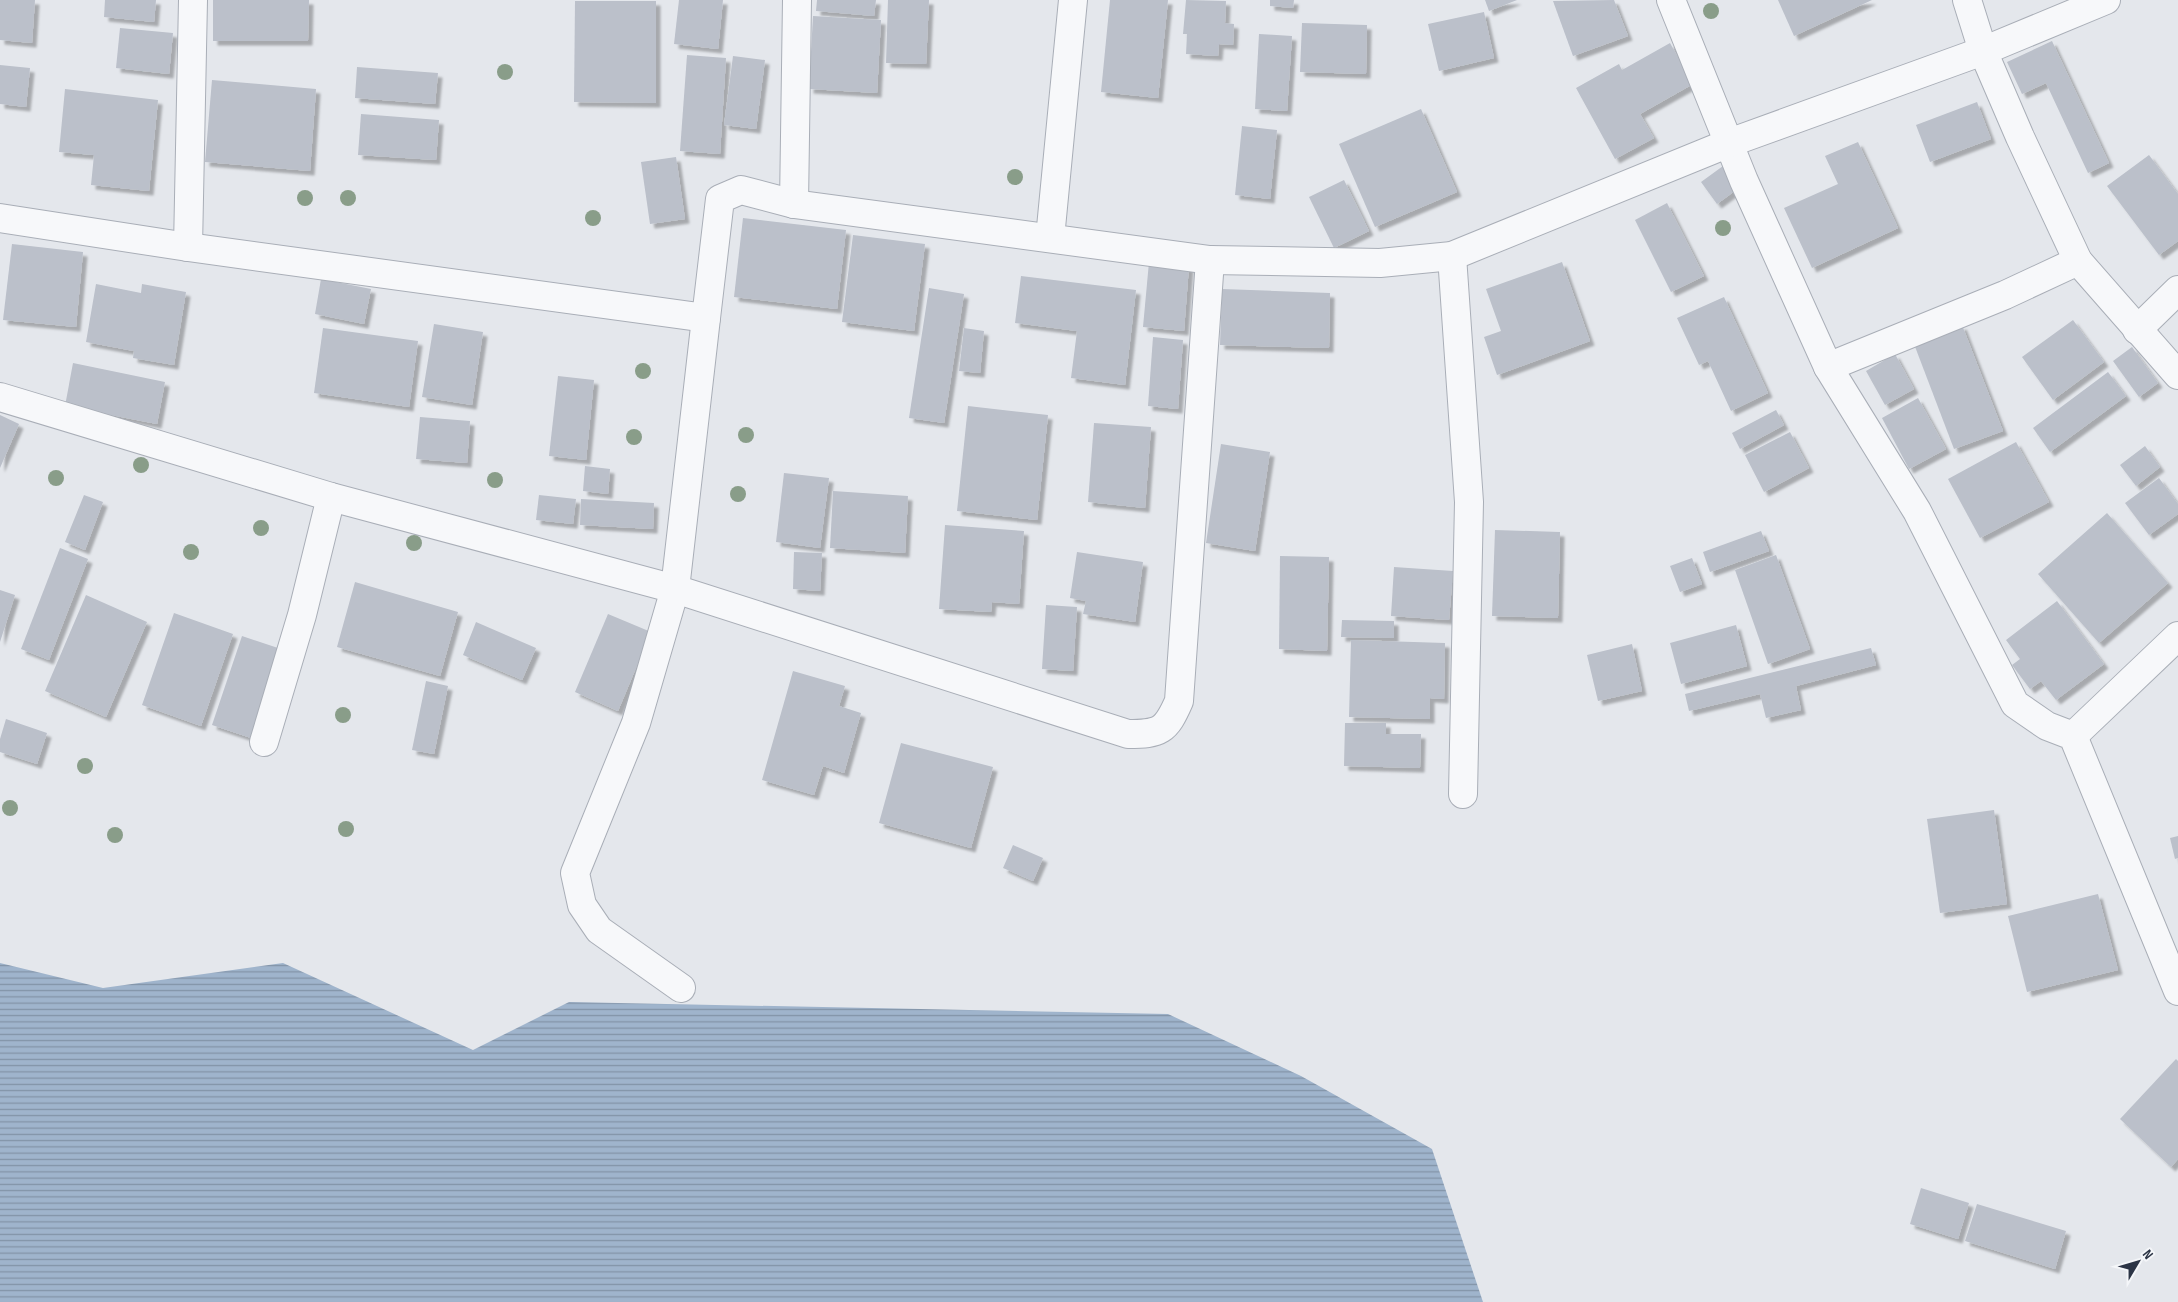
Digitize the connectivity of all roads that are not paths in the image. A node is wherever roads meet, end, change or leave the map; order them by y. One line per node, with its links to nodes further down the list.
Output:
1 (193, 0): 12 (street)
2 (797, 0): 9 (street)
3 (1073, 0): 11 (street)
4 (1671, 0): 8 (street)
5 (1967, 0): 7 (street)
6 (2106, 0): 7 (street)
7 (1983, 51): 8 (street); 15 (street)
8 (1729, 143): 13 (street); 19 (street)
9 (794, 204): 11 (street); 17 (street)
10 (0, 218): 12 (street)
11 (1050, 238): 14 (street)
12 (188, 247): 17 (street)
13 (1452, 256): 14 (street); 27 (street)
14 (1210, 260): 23 (street)
15 (2078, 261): 18 (street); 19 (street)
16 (2178, 290): 18 (street)
17 (706, 318): 23 (street)
18 (2137, 330): 20 (street)
19 (1828, 367): 25 (street)
20 (2178, 375)
21 (0, 397): 22 (street)
22 (331, 497): 23 (street); 26 (street)
23 (675, 589): 28 (street)
24 (2178, 636): 25 (street)
25 (2073, 736): 29 (street)
26 (264, 742)
27 (1463, 794)
28 (681, 988)
29 (2178, 991)

